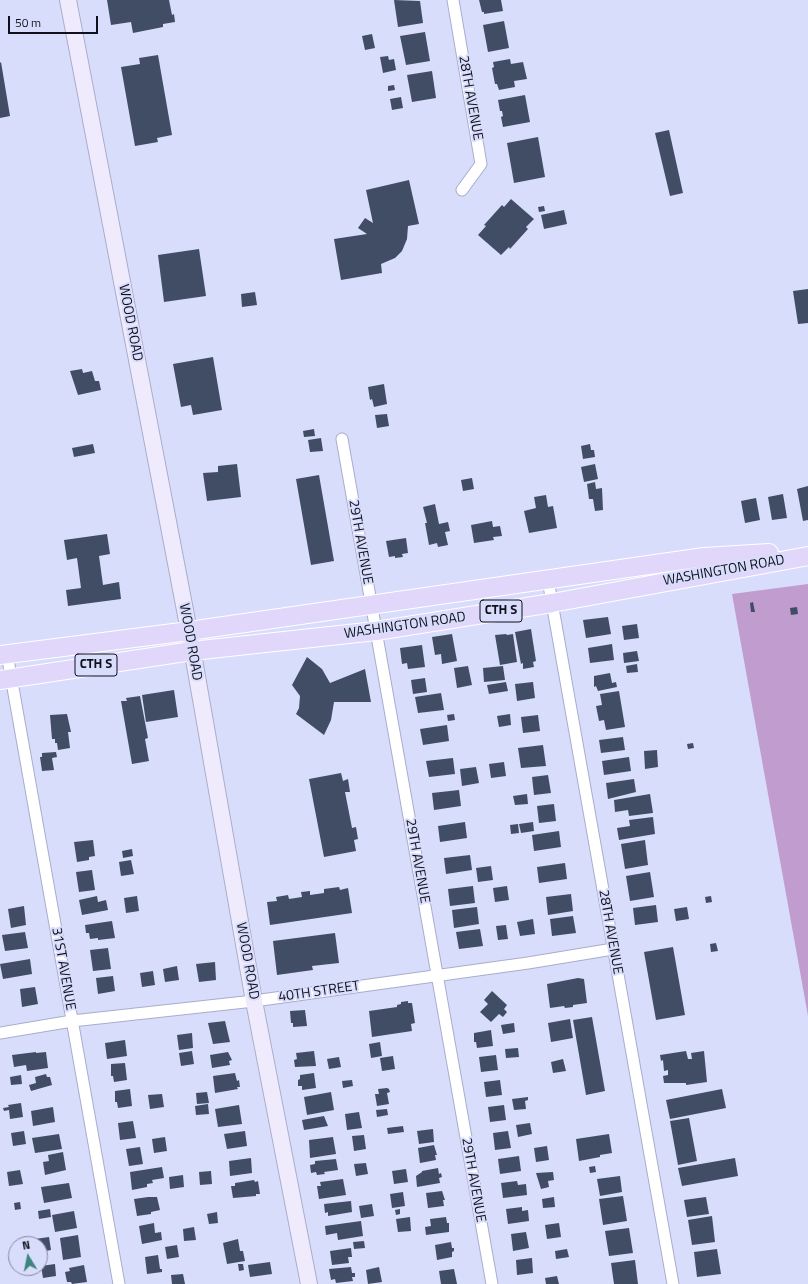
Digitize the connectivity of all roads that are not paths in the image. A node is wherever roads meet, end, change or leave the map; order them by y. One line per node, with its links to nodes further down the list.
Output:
1 (68, 0): 10 (street, WOOD ROAD)
2 (453, 0): 3 (street, 28TH AVENUE)
3 (462, 190)
4 (342, 439): 9 (street, 29TH AVENUE)
5 (808, 550): 7 (main road, WASHINGTON ROAD / CTH S)
6 (808, 556): 8 (main road, WASHINGTON ROAD / CTH S)
7 (548, 580): 8 (street, 28TH AVENUE); 9 (main road, WASHINGTON ROAD / CTH S)
8 (552, 603): 11 (main road, WASHINGTON ROAD / CTH S); 15 (street, 28TH AVENUE)
9 (371, 604): 10 (main road, WASHINGTON ROAD / CTH S); 11 (street, 29TH AVENUE)
10 (189, 631): 12 (street, WOOD ROAD); 13 (main road, WASHINGTON ROAD / CTH S)
11 (376, 631): 12 (main road, WASHINGTON ROAD / CTH S); 16 (street, 29TH AVENUE)
12 (192, 651): 14 (main road, WASHINGTON ROAD / CTH S); 17 (street, WOOD ROAD)
13 (4, 654): 14 (street, 31ST AVENUE)
14 (6, 679): 18 (street, 31ST AVENUE)
15 (613, 949): 16 (street, 40TH STREET); 23 (street, 28TH AVENUE)
16 (436, 976): 17 (street, 40TH STREET); 22 (street, 29TH AVENUE)
17 (254, 1001): 18 (street, 40TH STREET); 21 (street, WOOD ROAD)
18 (72, 1021): 19 (street, 40TH STREET); 20 (street, 31ST AVENUE)
19 (0, 1033)
20 (119, 1284)
21 (309, 1284)
22 (492, 1284)
23 (673, 1284)

